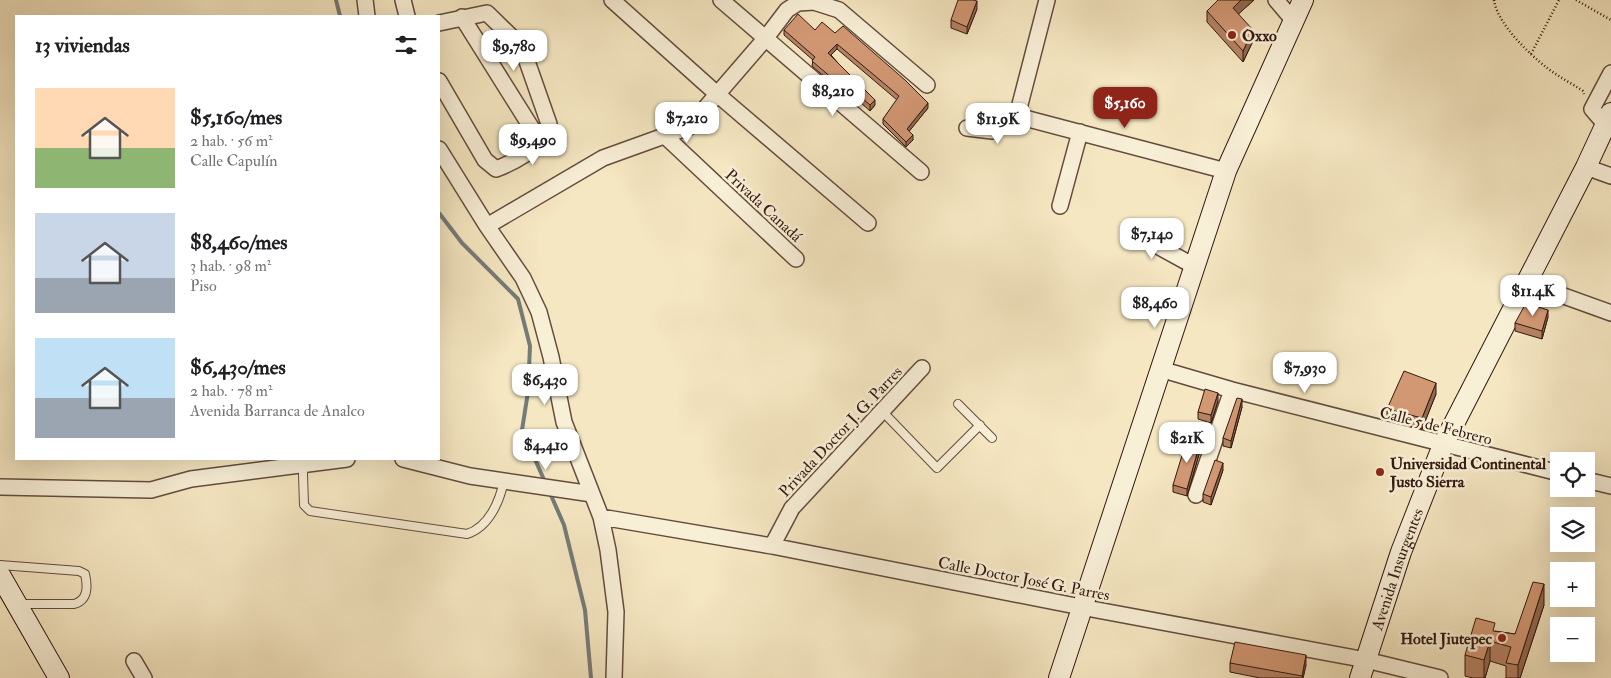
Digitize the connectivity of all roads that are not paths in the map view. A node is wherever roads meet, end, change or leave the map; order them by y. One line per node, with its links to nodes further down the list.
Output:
1 (365, 0): 8 (street)
2 (403, 0): 9 (street)
3 (612, 0): 17 (street)
4 (721, 0): 13 (street)
5 (1047, 0): 19 (street)
6 (1276, 0): 11 (street)
7 (1303, 0): 11 (main road)
8 (367, 15)
9 (407, 15)
10 (462, 17): 12 (street); 23 (street); 23 (street)
11 (1293, 20): 26 (main road)
12 (440, 24)
13 (765, 39): 16 (street); 17 (street); 27 (street)
14 (1611, 73): 18 (street)
15 (440, 83): 23 (street)
16 (927, 85)
17 (717, 94): 22 (street); 30 (street)
18 (1603, 115): 25 (main road, Avenida Insurgentes)
19 (1017, 116): 20 (street); 21 (street)
20 (967, 128)
21 (1080, 132): 26 (street); 29 (street)
22 (665, 136): 31 (street); 33 (street, Privada Canadá)
23 (541, 142)
24 (440, 151): 31 (street)
25 (1586, 167): 28 (street); 35 (main road, Avenida Insurgentes)
26 (1226, 171): 34 (main road)
27 (921, 172)
28 (1611, 176)
29 (1060, 206)
30 (868, 223)
31 (487, 226): 53 (street)
32 (1132, 232): 34 (street)
33 (796, 259)
34 (1194, 266): 38 (main road)
35 (1525, 282): 36 (street); 44 (main road, Avenida Insurgentes)
36 (1611, 314)
37 (922, 368): 41 (street, Privada Doctor J. G. Parres)
38 (1160, 369): 39 (street, Calle 5 de Febrero); 60 (main road)
39 (1232, 390): 44 (street, Calle 5 de Febrero); 54 (street)
40 (958, 404): 42 (lane)
41 (882, 411): 42 (lane); 56 (street, Privada Doctor J. G. Parres)
42 (980, 425): 43 (lane)
43 (992, 438)
44 (1443, 445): 48 (street, Calle 5 de Febrero); 62 (main road, Avenida Insurgentes)
45 (338, 460): 47 (street)
46 (411, 460): 49 (street)
47 (301, 464): 49 (lane); 52 (street)
48 (1550, 471)
49 (507, 480): 53 (street)
50 (1595, 482): 51 (street)
51 (1611, 486)
52 (0, 487)
53 (585, 493): 55 (street)
54 (1196, 495)
55 (600, 517): 56 (street, Calle Doctor José G. Parres); 65 (street)
56 (772, 546): 60 (street, Calle Doctor José G. Parres)
57 (0, 565): 59 (lane)
58 (0, 575): 59 (main road)
59 (18, 604): 63 (main road)
60 (1082, 607): 62 (street, Calle Doctor José G. Parres); 66 (main road)
61 (134, 661): 64 (street)
62 (1363, 669): 67 (street, Calle Doctor José G. Parres)
63 (59, 678)
64 (144, 678)
65 (614, 678)
66 (1060, 678)
67 (1440, 678)

